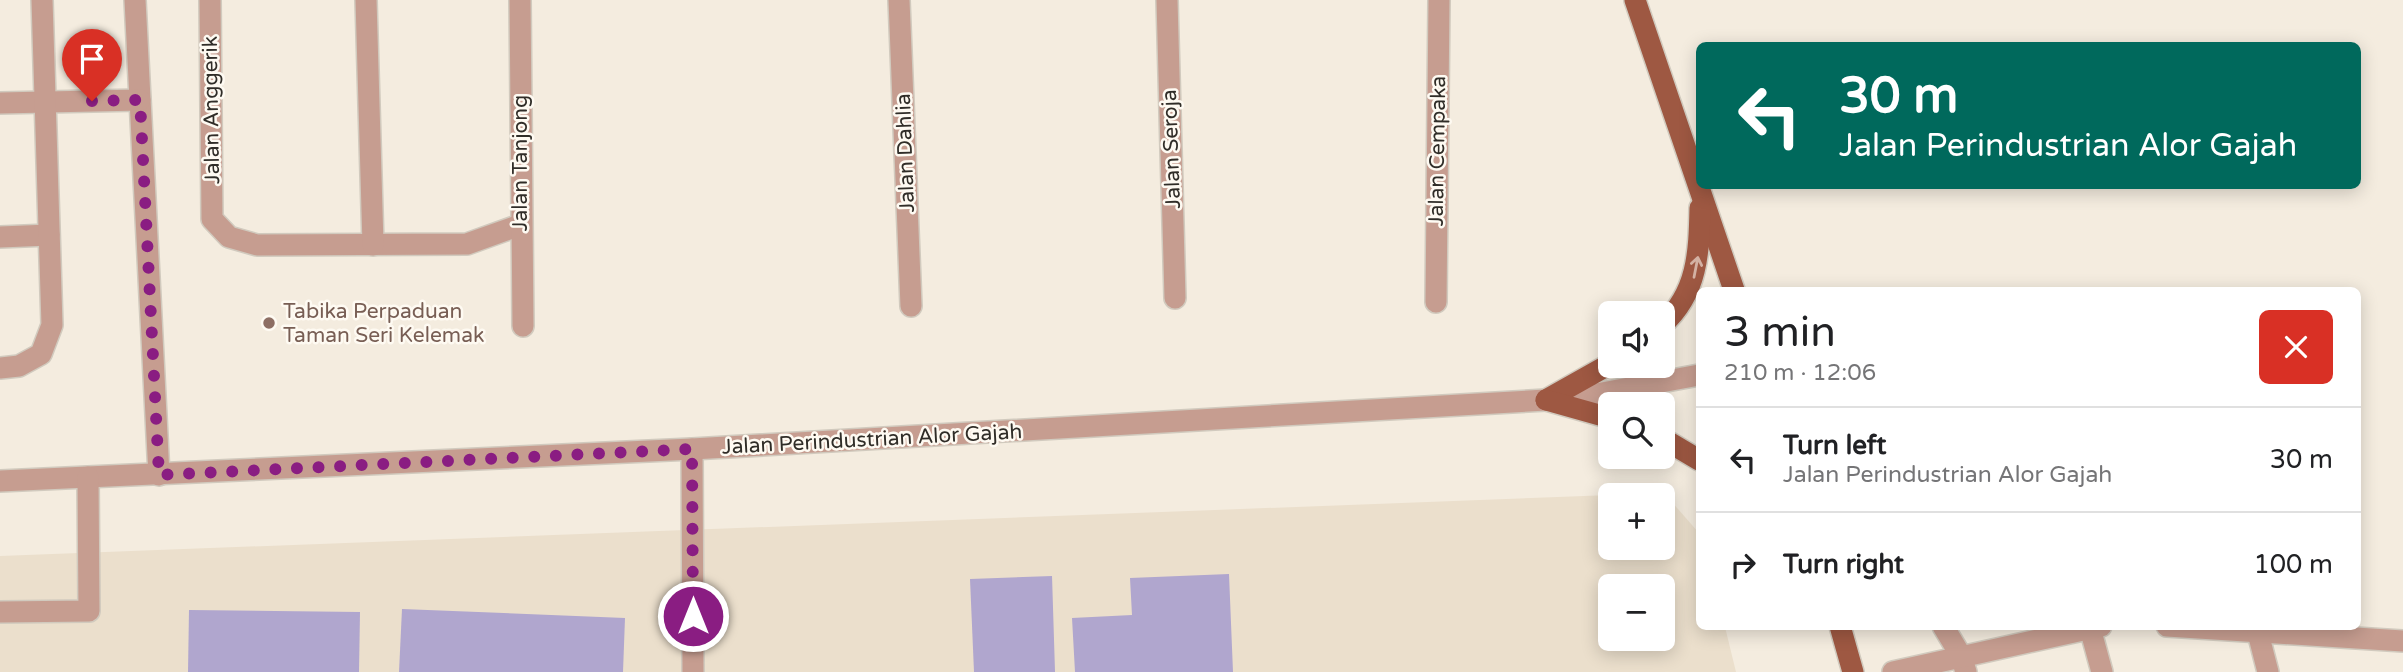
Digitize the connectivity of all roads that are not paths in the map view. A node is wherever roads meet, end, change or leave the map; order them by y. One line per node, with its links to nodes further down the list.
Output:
1 (42, 0): 11 (street)
2 (135, 0): 10 (street)
3 (209, 0): 18 (street, Jalan Anggerik)
4 (366, 0): 18 (street)
5 (520, 0): 15 (street, Jalan Tanjong)
6 (899, 0): 22 (street, Jalan Dahlia)
7 (1167, 0): 20 (street, Jalan Seroja)
8 (1439, 0): 21 (street, Jalan Cempaka)
9 (1635, 0): 13 (main road)
10 (140, 100): 11 (street); 33 (street)
11 (45, 102): 12 (street); 16 (street)
12 (0, 103)
13 (1696, 176)
14 (1701, 190): 19 (main road); 23 (main road, one-way to 14)
15 (520, 225): 18 (street); 24 (street, Jalan Tanjong)
16 (49, 236): 17 (street); 25 (street)
17 (0, 237)
18 (373, 245)
19 (1733, 287)
20 (1175, 298)
21 (1436, 302)
22 (911, 306)
23 (1675, 311)
24 (523, 327)
25 (0, 368)
26 (1598, 371): 28 (main road)
27 (1696, 376): 28 (street, Jalan Perindustrian Alor Gajah)
28 (1546, 400): 29 (main road); 31 (street, Jalan Perindustrian Alor Gajah)
29 (1598, 415)
30 (1675, 446): 32 (main road)
31 (692, 449): 33 (street, Jalan Perindustrian Alor Gajah); 45 (street)
32 (1696, 458)
33 (159, 475): 34 (street, Jalan Perindustrian Alor Gajah)
34 (88, 477): 35 (street, Jalan Perindustrian Alor Gajah); 36 (street)
35 (0, 481)
36 (0, 612)
37 (1840, 630): 46 (main road)
38 (1946, 630): 44 (street)
39 (2084, 630): 44 (street)
40 (2095, 630): 48 (street)
41 (2219, 630): 42 (street)
42 (2258, 633): 43 (street); 49 (street)
43 (2403, 641)
44 (1963, 664): 47 (street)
45 (693, 672)
46 (1853, 672)
47 (1893, 672)
48 (2102, 672)
49 (2268, 672)

